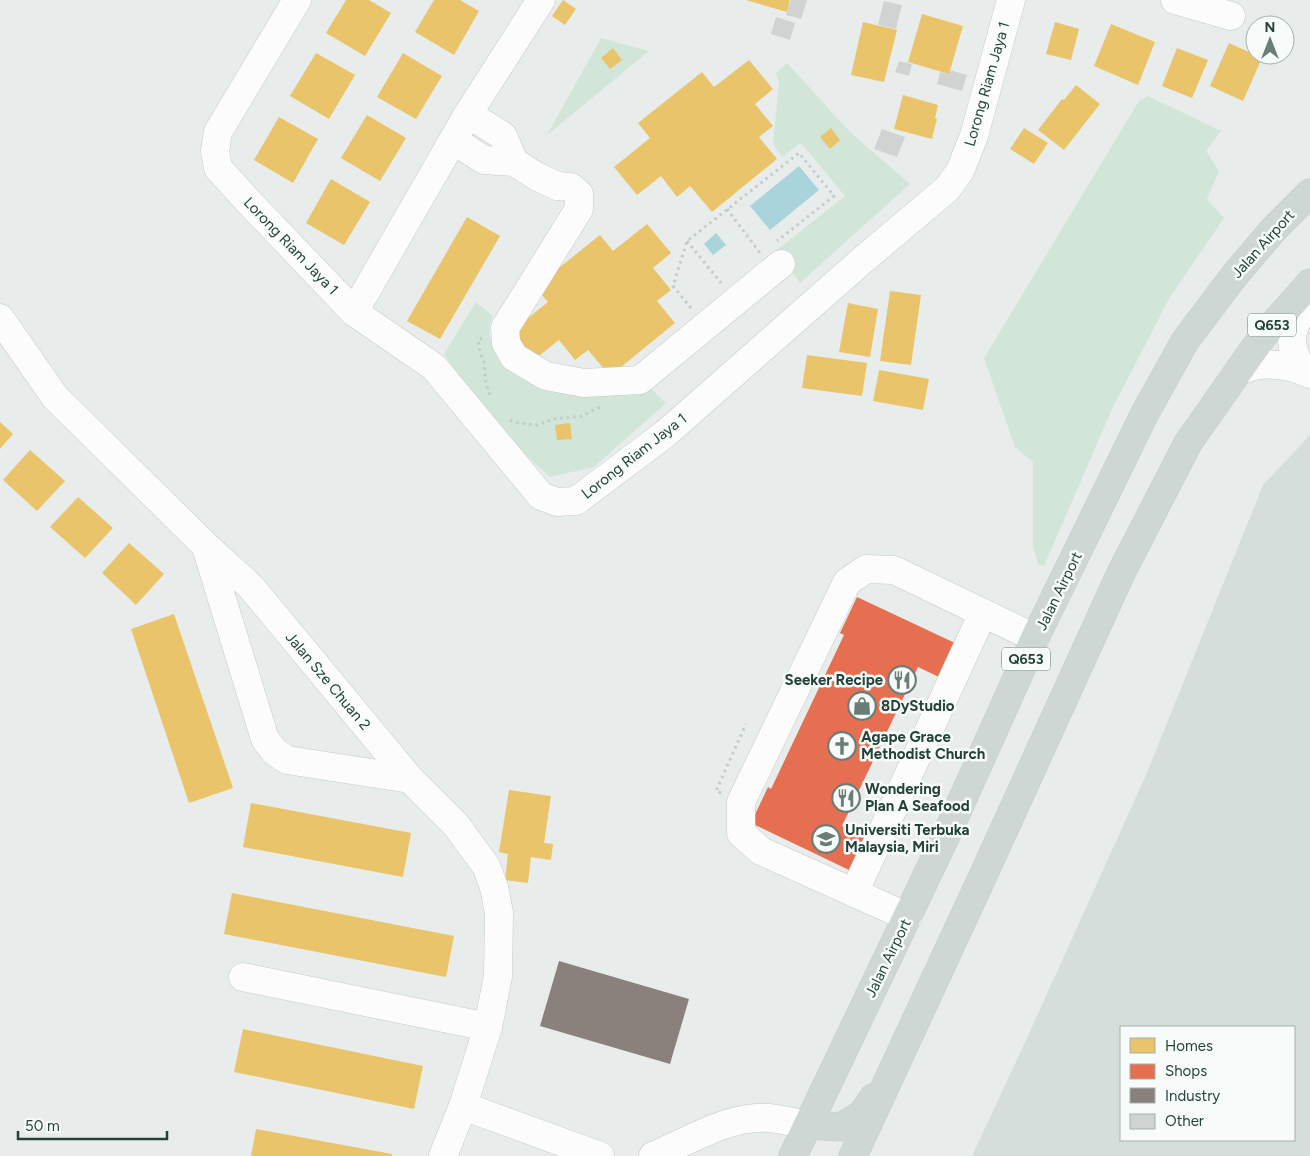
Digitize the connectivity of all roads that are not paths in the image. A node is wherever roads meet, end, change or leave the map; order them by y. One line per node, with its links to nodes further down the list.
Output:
1 (297, 0): 13 (street, Lorong Riam Jaya 1)
2 (541, 0): 6 (street)
3 (1011, 0): 13 (street, Lorong Riam Jaya 1)
4 (1175, 0): 5 (street)
5 (1231, 16)
6 (468, 114): 7 (street); 8 (street)
7 (453, 140): 8 (street); 13 (street)
8 (514, 162): 10 (street)
9 (1310, 192): 19 (main road, Jalan Airport / Q653)
10 (778, 253)
11 (1310, 283): 15 (main road, Q653)
12 (1310, 295): 16 (street)
13 (354, 312)
14 (0, 318): 17 (street, Jalan Sze Chuan 2)
15 (1239, 371): 16 (street); 25 (main road, Q653)
16 (1306, 372)
17 (206, 546): 20 (street, Jalan Sze Chuan 2); 20 (street)
18 (983, 613): 19 (street); 21 (street); 21 (street)
19 (1035, 638): 22 (main road, Jalan Airport / Q653)
20 (410, 779): 24 (street, Jalan Sze Chuan 2)
21 (854, 893): 22 (street)
22 (908, 917): 27 (main road, Jalan Airport / Q653)
23 (243, 977): 24 (street)
24 (488, 1026): 26 (street, Jalan Sze Chuan 2)
25 (894, 1068): 27 (main road); 32 (main road, Q653)
26 (463, 1106): 28 (street, Jalan Sze Chuan 2); 29 (street)
27 (808, 1125): 30 (street); 31 (main road, Jalan Airport / Q653)
28 (443, 1156)
29 (600, 1156)
30 (652, 1156)
31 (793, 1156)
32 (853, 1156)

